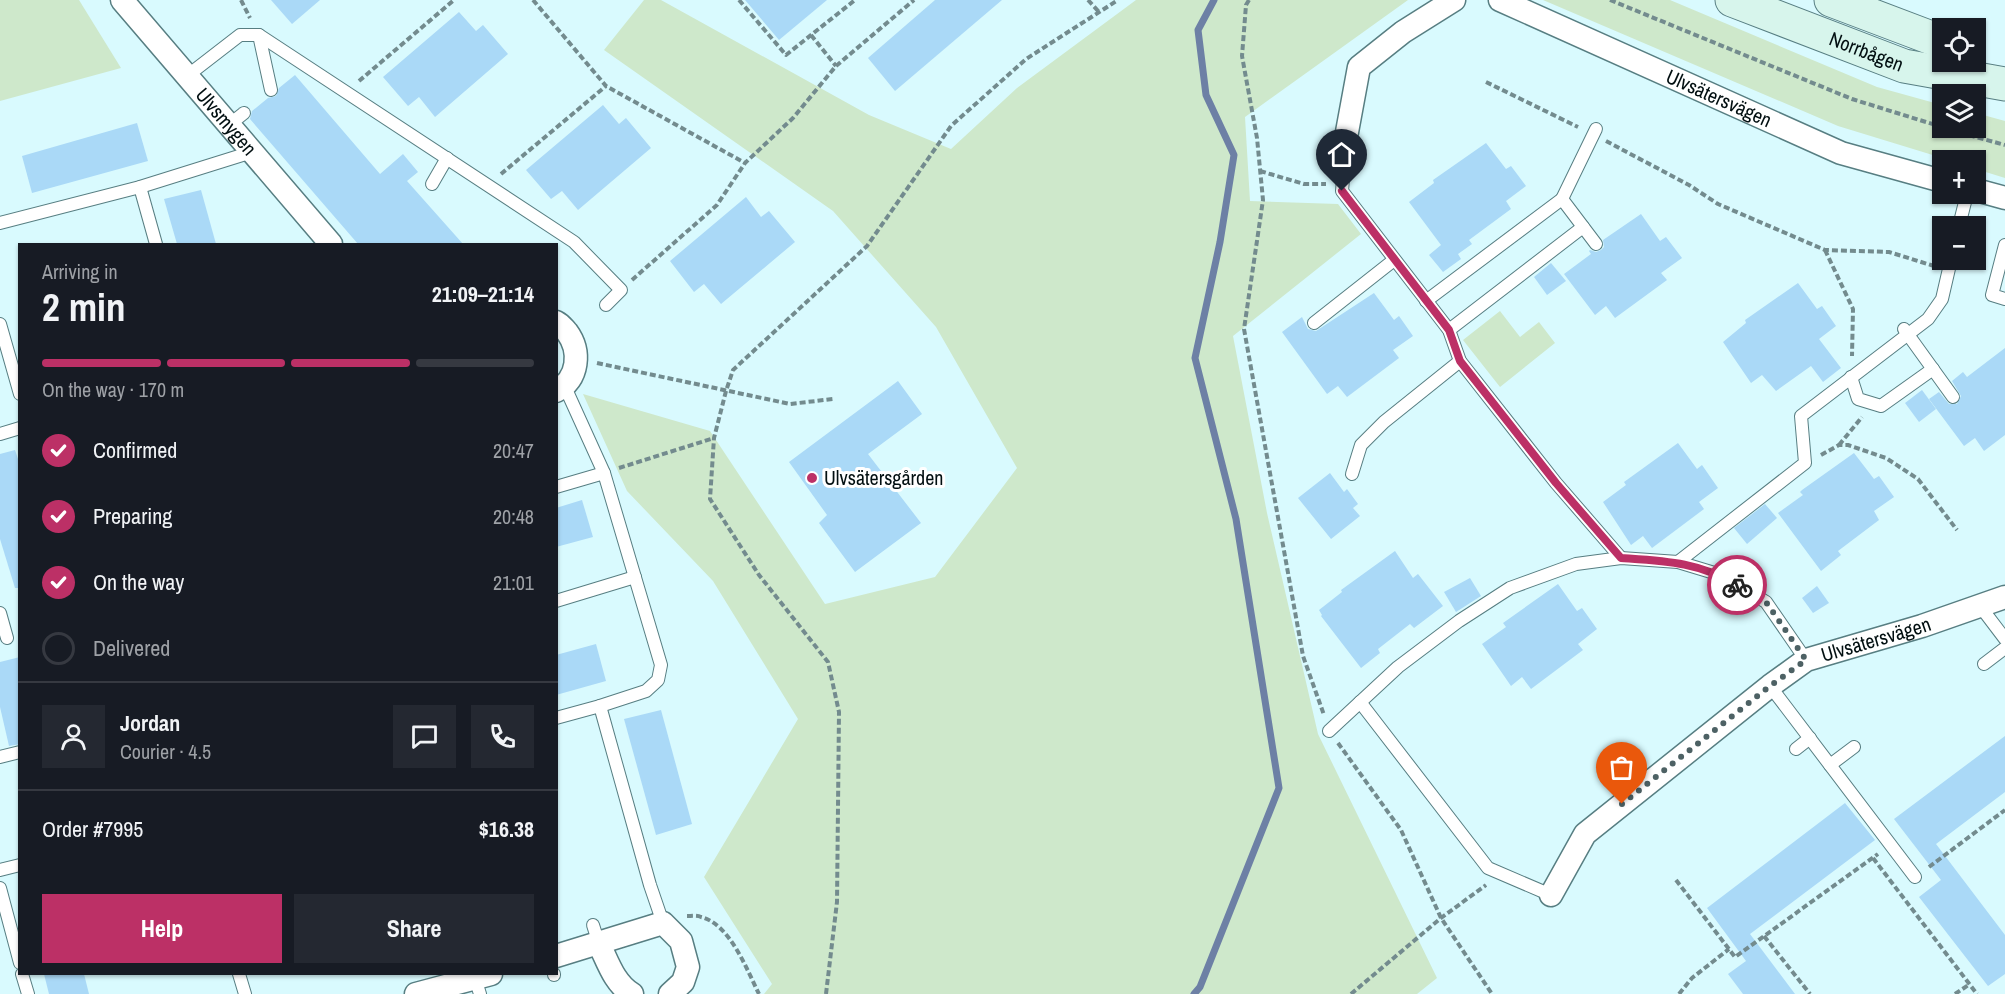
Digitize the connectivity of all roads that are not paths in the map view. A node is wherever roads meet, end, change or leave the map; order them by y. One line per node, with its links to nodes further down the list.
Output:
1 (122, 0): 10 (street, Ulvsmygen)
2 (1454, 0): 13 (street)
3 (1500, 0): 17 (street, Ulvsätersvägen)
4 (1732, 0): 11 (street, Norrbågen)
5 (1831, 0): 7 (street, Norrbågen)
6 (259, 34): 10 (lane); 12 (lane); 16 (lane)
7 (1932, 38)
8 (1986, 58): 9 (street)
9 (2005, 65)
10 (187, 76): 15 (street, Ulvsmygen)
11 (2005, 84)
12 (271, 90)
13 (1347, 132): 29 (lane)
14 (1595, 132): 22 (lane)
15 (252, 152): 19 (lane); 26 (street, Ulvsmygen)
16 (447, 158): 18 (lane); 33 (lane)
17 (1932, 178)
18 (432, 184)
19 (140, 187): 23 (lane); 25 (lane)
20 (1986, 193): 21 (street)
21 (2005, 198)
22 (1562, 199): 24 (lane); 32 (lane)
23 (0, 223)
24 (1583, 227): 27 (lane); 37 (lane)
25 (156, 243)
26 (330, 243)
27 (1596, 244)
28 (2005, 245): 31 (lane)
29 (1394, 260): 32 (lane); 35 (lane)
30 (1949, 270): 38 (lane)
31 (2005, 298)
32 (1426, 301): 37 (lane)
33 (606, 305)
34 (563, 321): 43 (street)
35 (1314, 322)
36 (0, 324): 42 (lane)
37 (1449, 330): 39 (lane)
38 (1905, 332): 40 (lane); 41 (lane)
39 (1460, 361): 48 (lane); 50 (lane)
40 (1933, 369): 41 (lane); 44 (lane)
41 (1851, 377): 51 (lane)
42 (18, 387)
43 (561, 389): 47 (lane)
44 (1953, 397)
45 (18, 429): 46 (lane)
46 (0, 434)
47 (604, 473): 49 (lane); 52 (lane)
48 (1352, 474)
49 (558, 486)
50 (1621, 558): 51 (lane); 63 (lane)
51 (1678, 562): 60 (lane)
52 (635, 577): 54 (lane); 64 (lane)
53 (2005, 597): 55 (street, Ulvsätersvägen)
54 (558, 600)
55 (1980, 606): 58 (lane); 60 (street, Ulvsätersvägen)
56 (0, 613): 57 (lane)
57 (9, 638)
58 (2005, 639)
59 (2005, 648): 61 (lane)
60 (1806, 660): 62 (street, Ulvsätersvägen)
61 (1984, 664)
62 (1770, 686): 67 (lane); 77 (street, Ulvsätersvägen)
63 (1359, 702): 66 (lane); 77 (lane)
64 (600, 706): 65 (lane); 78 (lane)
65 (558, 717)
66 (1329, 730)
67 (1810, 738): 69 (lane); 72 (lane)
68 (1854, 747): 72 (lane)
69 (1796, 749)
70 (18, 753): 71 (lane)
71 (0, 758)
72 (1830, 765): 75 (lane)
73 (18, 866): 74 (lane)
74 (0, 870)
75 (1915, 877)
76 (0, 888): 80 (lane)
77 (1551, 895)
78 (663, 923): 79 (street); 89 (street)
79 (596, 935): 81 (street); 88 (street)
80 (18, 956)
81 (558, 966)
82 (22, 975): 85 (lane)
83 (239, 975): 86 (lane)
84 (472, 980): 87 (street)
85 (27, 994)
86 (244, 994)
87 (416, 994)
88 (632, 994)
89 (670, 994)

